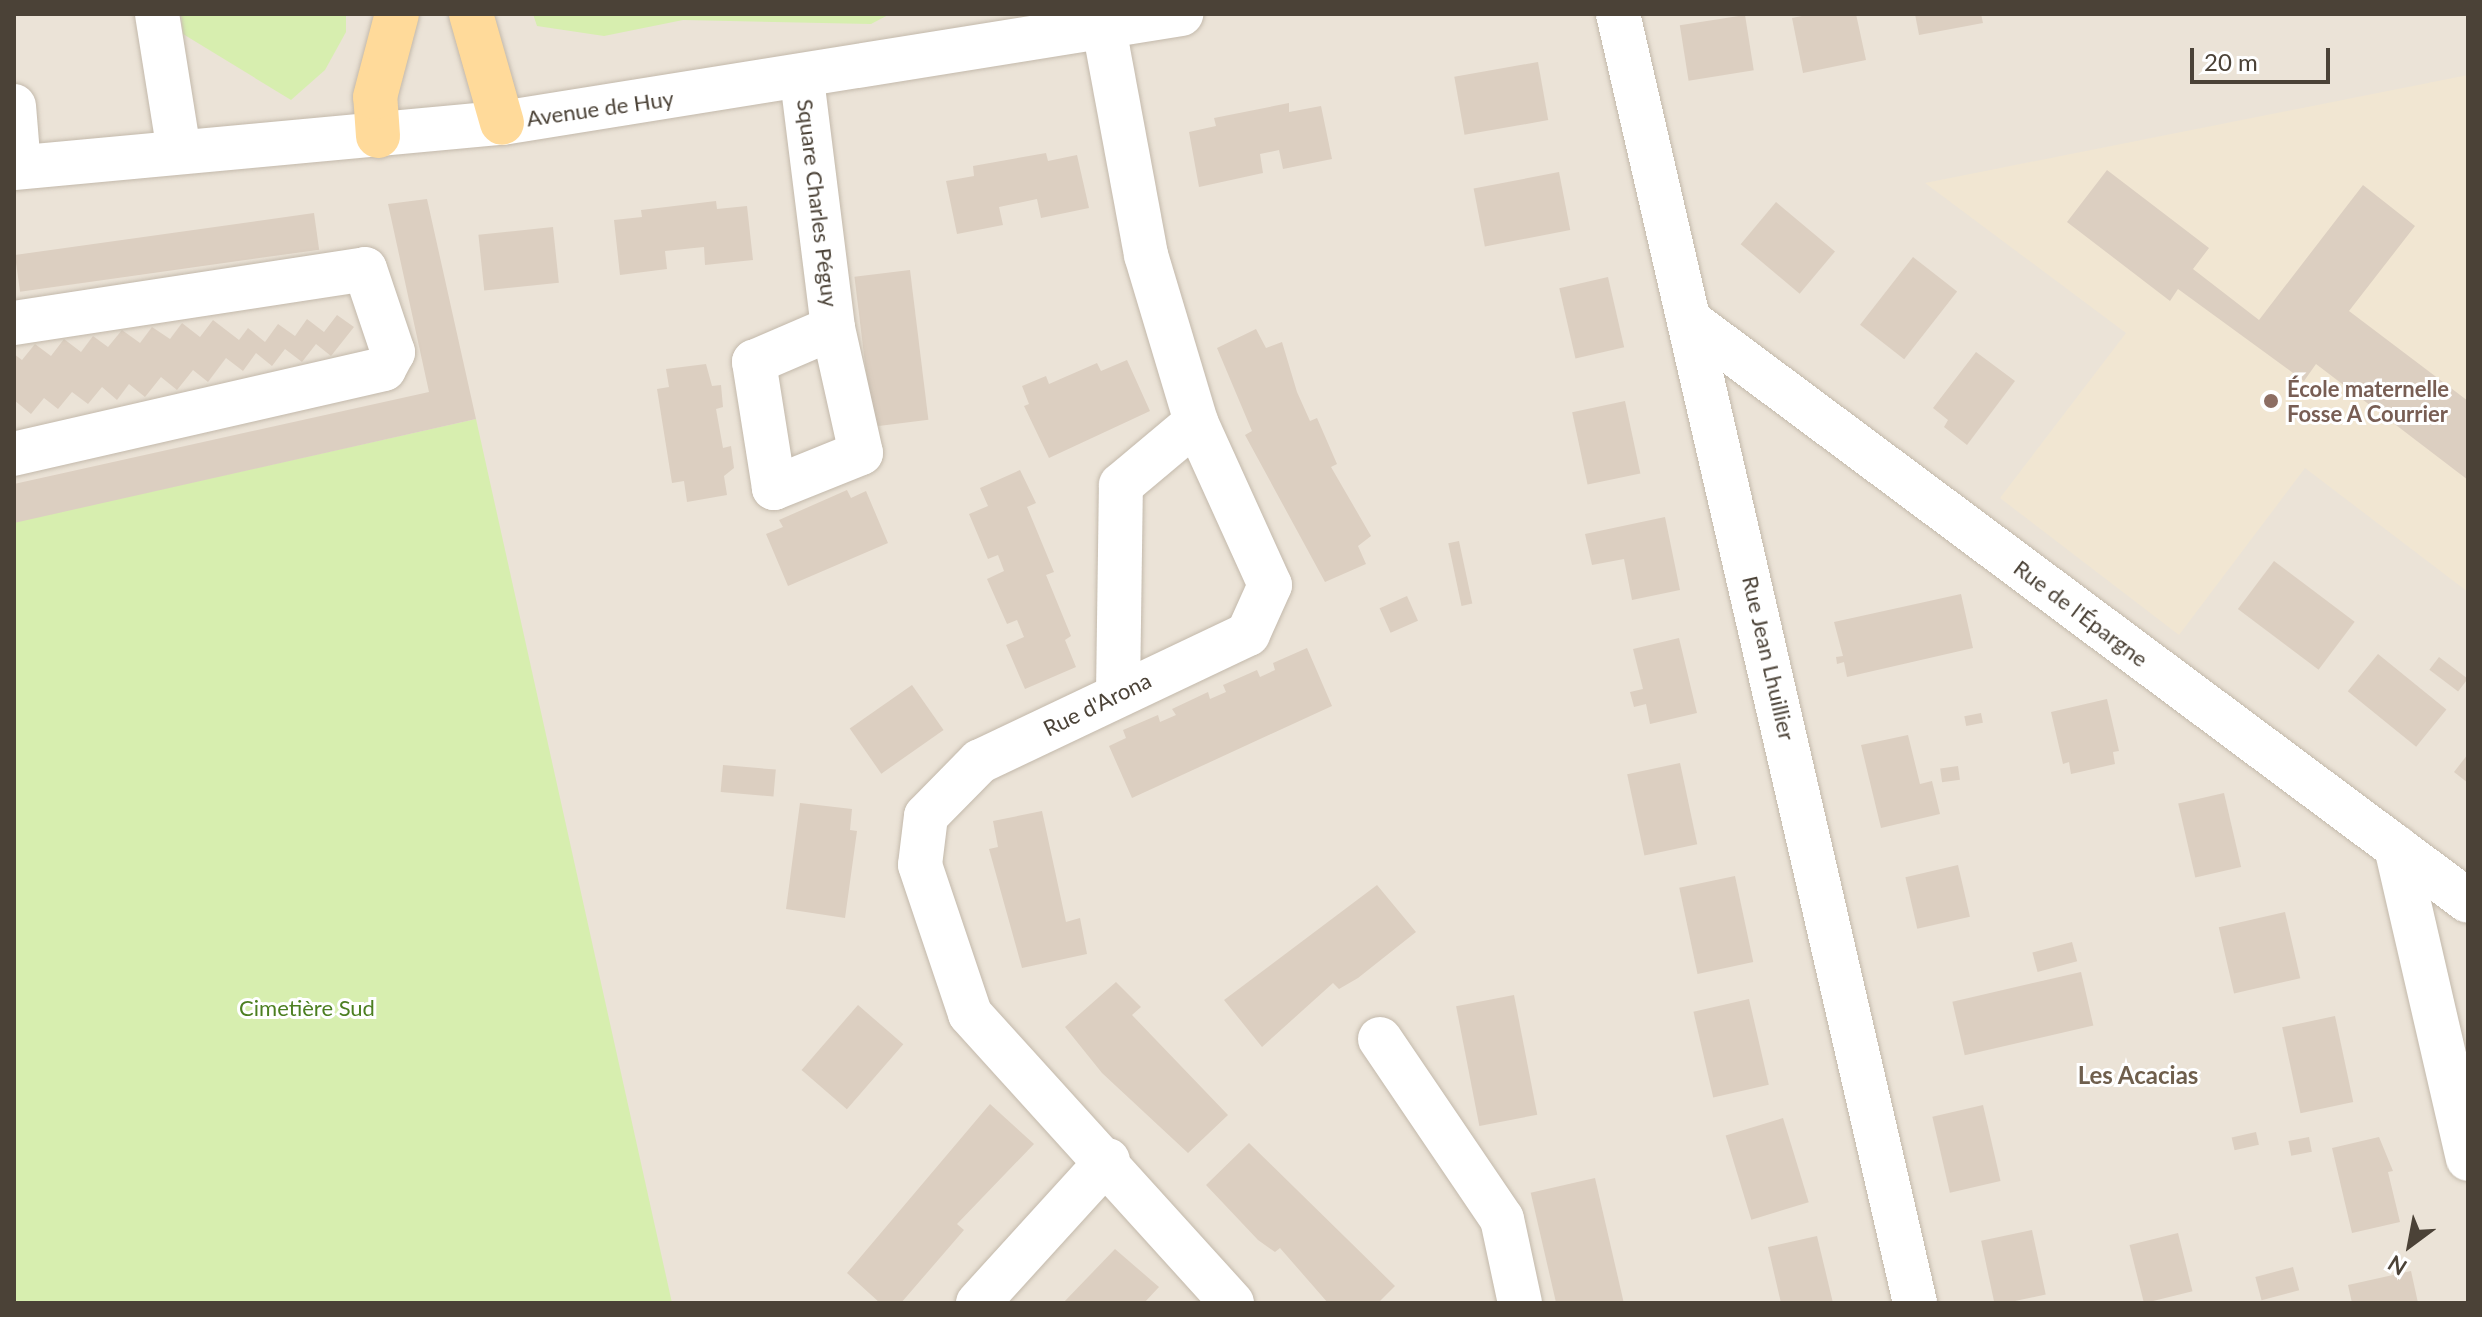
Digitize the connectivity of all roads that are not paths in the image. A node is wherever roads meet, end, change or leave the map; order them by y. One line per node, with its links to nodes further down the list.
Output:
1 (157, 14): 11 (street)
2 (397, 14): 10 (main road)
3 (471, 14): 9 (main road)
4 (1181, 14): 6 (street, Avenue de Huy)
5 (1618, 14): 14 (street, Rue Jean Lhuillier)
6 (1104, 28): 7 (street, Avenue de Huy); 16 (street, Rue d'Arona)
7 (802, 79): 9 (street, Avenue de Huy); 15 (street, Square Charles Péguy)
8 (14, 106): 12 (street)
9 (502, 123): 10 (street, Avenue de Huy)
10 (378, 136): 11 (street, Avenue de Huy)
11 (179, 151): 12 (street, Avenue de Huy)
12 (17, 168)
13 (14, 323): 17 (street)
14 (1694, 324): 19 (street, Rue de l'Épargne); 27 (street, Rue Jean Lhuillier)
15 (833, 328)
16 (1196, 422): 18 (street); 18 (street, Rue d'Arona)
17 (14, 454)
18 (1118, 694): 23 (street, Rue d'Arona)
19 (2396, 847): 20 (street, Rue de l'Épargne); 22 (street)
20 (2468, 901)
21 (1380, 1039): 26 (street)
22 (2468, 1159)
23 (1108, 1160): 24 (street); 25 (street, Rue d'Arona)
24 (978, 1303)
25 (1232, 1303)
26 (1520, 1303)
27 (1915, 1303)

